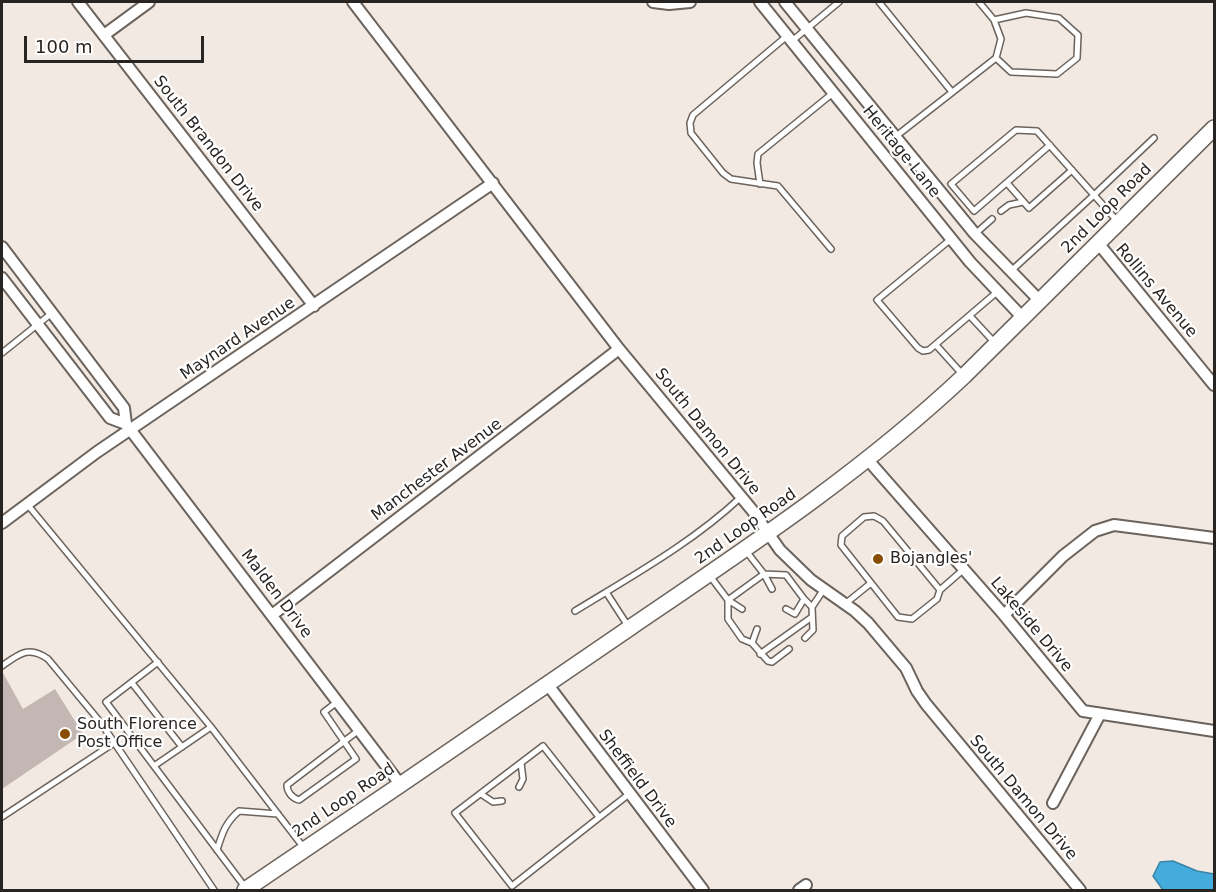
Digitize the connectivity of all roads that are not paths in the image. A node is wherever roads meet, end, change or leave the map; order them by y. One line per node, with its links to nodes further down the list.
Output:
1 (78, 2): 13 (street, South Brandon Drive)
2 (149, 2): 13 (street)
3 (353, 2): 23 (street, South Damon Drive)
4 (653, 2): 5 (street)
5 (690, 2)
6 (760, 2): 14 (street, Heritage Lane)
7 (785, 2): 12 (street, Heritage Lane)
8 (839, 2): 12 (lane)
9 (879, 2): 16 (lane)
10 (979, 2): 11 (lane)
11 (994, 20): 15 (lane); 15 (lane)
12 (807, 28): 14 (lane); 19 (street, Heritage Lane)
13 (104, 35): 42 (street, South Brandon Drive)
14 (789, 39): 17 (street, Heritage Lane); 25 (lane)
15 (996, 57): 16 (lane)
16 (952, 92): 19 (lane)
17 (833, 93): 25 (lane); 34 (street, Heritage Lane)
18 (1215, 128): 32 (main road, 2nd Loop Road)
19 (895, 137): 27 (street, Heritage Lane)
20 (1154, 138): 28 (lane)
21 (1050, 145): 22 (lane); 24 (lane); 26 (lane)
22 (1072, 170): 28 (lane); 29 (lane)
23 (493, 183): 42 (street, Maynard Avenue); 49 (street, South Damon Drive)
24 (1007, 183): 26 (lane); 29 (lane)
25 (760, 184): 37 (lane)
26 (951, 184): 27 (lane)
27 (941, 192): 33 (street, Heritage Lane)
28 (1094, 195): 32 (lane); 38 (lane)
29 (1023, 202): 30 (lane)
30 (1001, 211)
31 (992, 219): 33 (lane)
32 (1119, 223): 35 (main road, 2nd Loop Road)
33 (975, 234): 38 (street, Heritage Lane)
34 (951, 239): 40 (street, Heritage Lane); 47 (lane)
35 (1098, 243): 41 (main road, 2nd Loop Road); 52 (street, Rollins Avenue)
36 (2, 247): 43 (street, Malden Drive)
37 (831, 249)
38 (1011, 271): 41 (street, Heritage Lane)
39 (2, 278): 46 (street, Malden Drive)
40 (997, 292): 44 (lane); 45 (street, Heritage Lane)
41 (1040, 301): 45 (main road, 2nd Loop Road)
42 (314, 306): 53 (street, Maynard Avenue)
43 (52, 313): 46 (lane); 53 (street, Malden Drive)
44 (970, 316): 47 (lane); 48 (lane)
45 (1023, 318): 48 (main road, 2nd Loop Road)
46 (38, 324): 50 (lane); 53 (street, Malden Drive)
47 (936, 345): 51 (lane)
48 (996, 345): 51 (main road, 2nd Loop Road)
49 (619, 349): 55 (street, South Damon Drive); 77 (street, Manchester Avenue)
50 (2, 354)
51 (964, 376): 54 (main road, 2nd Loop Road)
52 (1215, 385)
53 (128, 426): 56 (street, Maynard Avenue); 77 (street, Malden Drive)
54 (868, 460): 58 (main road, 2nd Loop Road); 61 (street, Lakeside Drive)
55 (741, 497): 58 (street, South Damon Drive); 68 (lane)
56 (27, 504): 57 (street, Maynard Avenue); 87 (lane)
57 (2, 523)
58 (769, 534): 60 (main road, 2nd Loop Road); 66 (street, South Damon Drive)
59 (1215, 538): 78 (street)
60 (745, 550): 62 (main road, 2nd Loop Road); 63 (lane)
61 (964, 569): 67 (lane); 78 (street, Lakeside Drive)
62 (709, 574): 70 (lane); 81 (main road, 2nd Loop Road)
63 (764, 574): 65 (lane); 69 (lane); 70 (lane)
64 (871, 582): 67 (lane); 67 (lane); 71 (lane)
65 (772, 589)
66 (824, 589): 71 (street, South Damon Drive); 72 (lane)
67 (940, 590)
68 (606, 592): 75 (lane); 81 (lane)
69 (804, 599): 72 (lane); 76 (lane)
70 (728, 600): 73 (lane); 84 (lane)
71 (845, 603): 115 (street, South Damon Drive)
72 (812, 607): 79 (lane)
73 (742, 609)
74 (786, 609): 76 (lane)
75 (575, 611)
76 (795, 614): 80 (lane)
77 (272, 615): 91 (street, Malden Drive)
78 (1004, 615): 92 (street, Lakeside Drive)
79 (812, 617): 80 (lane); 83 (lane)
80 (802, 624): 86 (lane)
81 (629, 628): 90 (main road, 2nd Loop Road)
82 (757, 629): 84 (lane)
83 (805, 638)
84 (752, 643): 86 (lane)
85 (789, 649): 86 (lane)
86 (760, 654)
87 (158, 662): 89 (lane); 93 (lane)
88 (2, 666): 97 (lane)
89 (132, 682): 98 (lane); 100 (lane)
90 (548, 685): 101 (main road, 2nd Loop Road); 104 (street, Sheffield Drive)
91 (338, 702): 94 (street, Malden Drive); 96 (lane)
92 (1100, 714): 95 (street, Lakeside Drive); 106 (street)
93 (211, 727): 98 (lane); 107 (lane)
94 (359, 729): 96 (lane); 101 (street, Malden Drive)
95 (1215, 731)
96 (344, 741): 96 (lane)
97 (114, 743): 109 (lane); 113 (lane)
98 (182, 747): 100 (lane)
99 (521, 763): 102 (lane); 103 (lane); 108 (lane)
100 (154, 766): 111 (lane)
101 (400, 784): 110 (main road, 2nd Loop Road)
102 (519, 788)
103 (481, 794): 105 (lane); 108 (lane)
104 (629, 794): 108 (lane); 114 (street, Sheffield Drive)
105 (502, 801)
106 (1053, 803)
107 (278, 814): 110 (lane); 111 (lane)
108 (599, 817)
109 (2, 818)
110 (305, 849): 112 (main road, 2nd Loop Road)
111 (217, 850): 112 (lane)
112 (246, 890)
113 (214, 891)
114 (703, 891)
115 (1080, 891)

